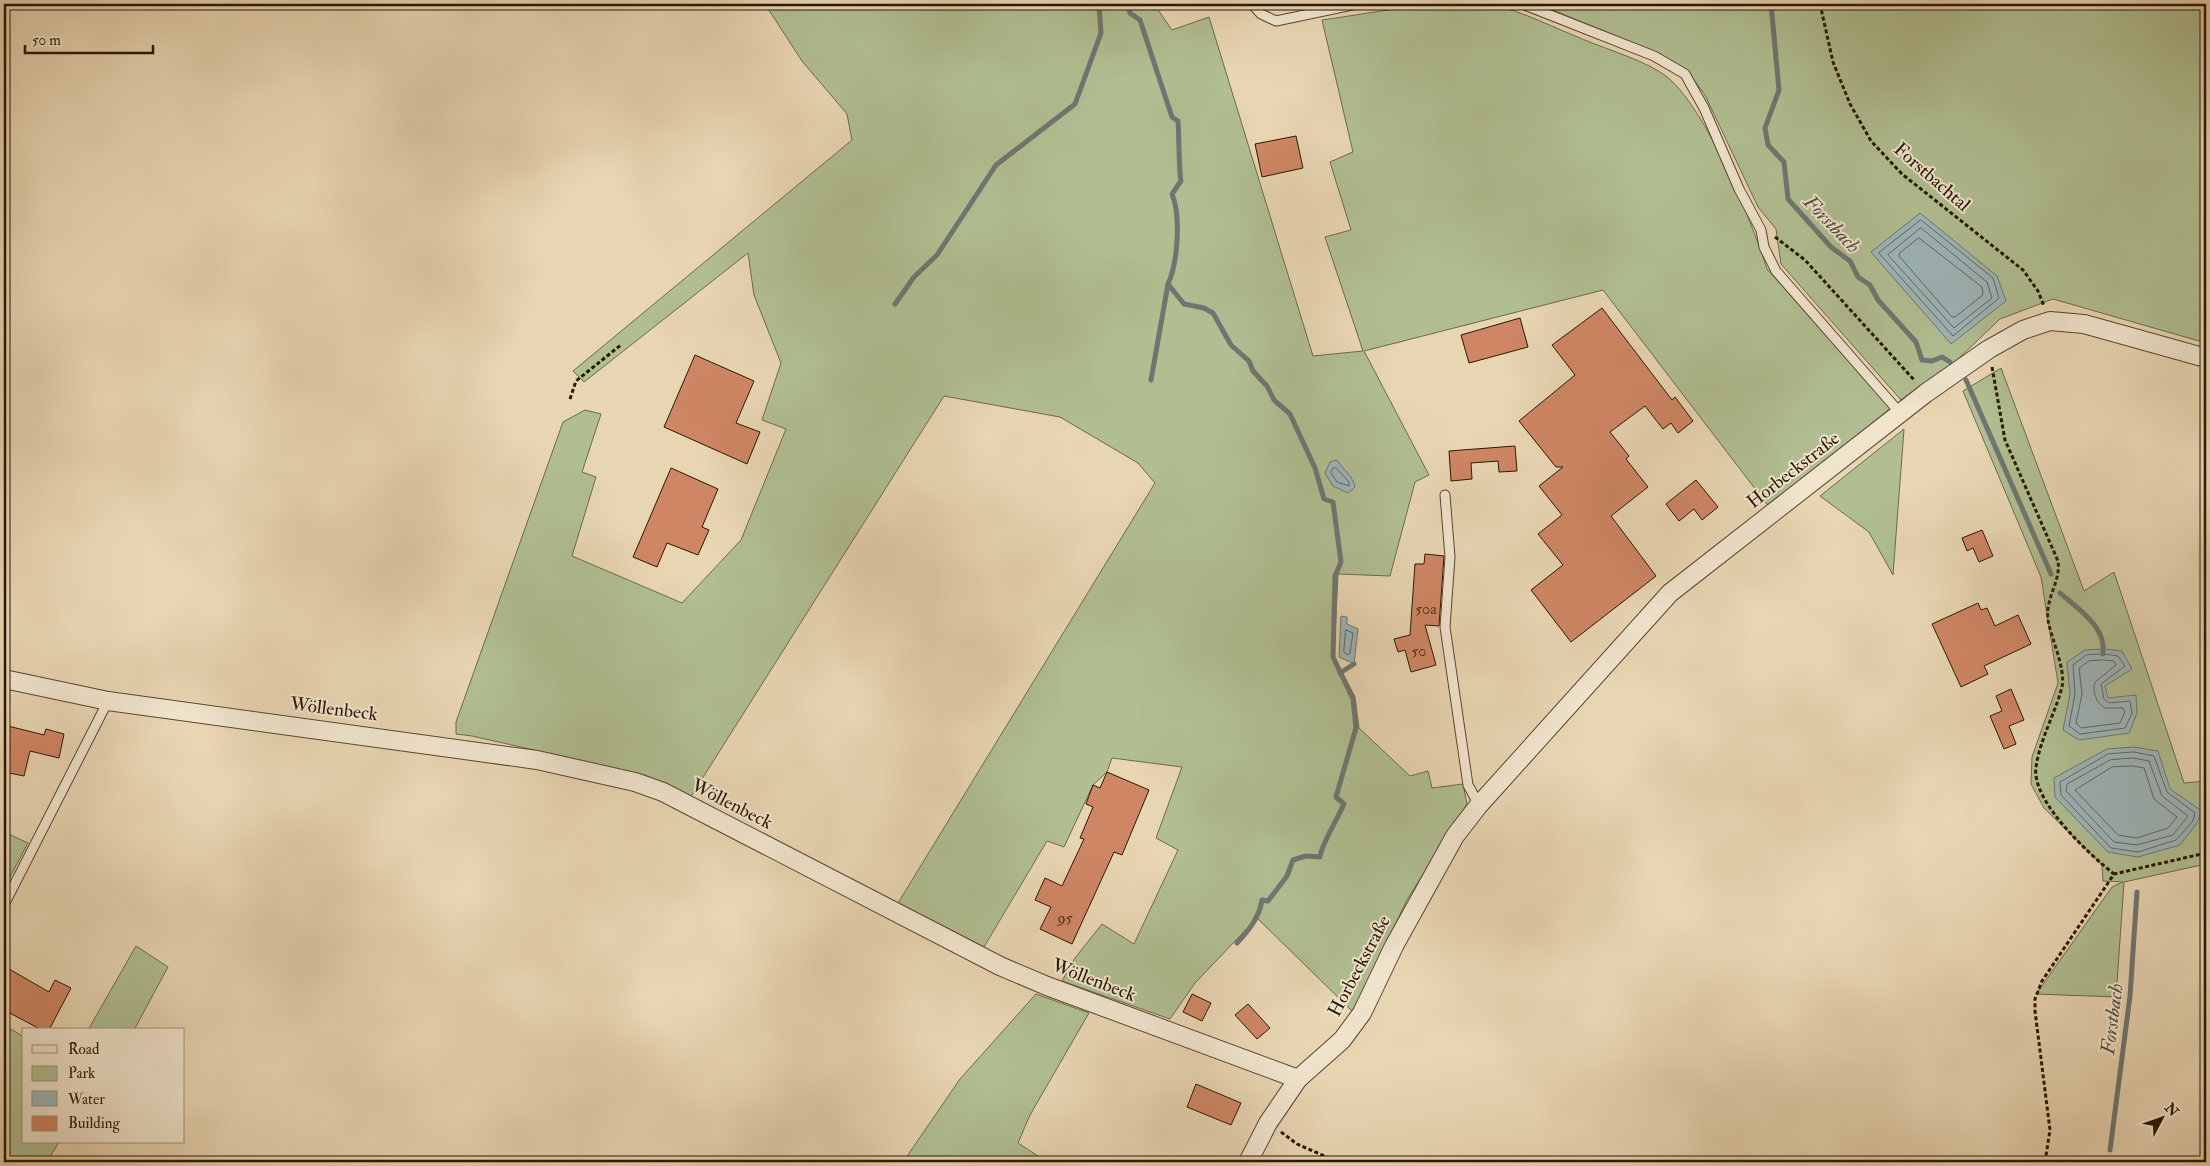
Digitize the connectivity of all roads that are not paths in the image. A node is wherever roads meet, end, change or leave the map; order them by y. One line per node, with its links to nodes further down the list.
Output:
1 (1252, 4): 2 (lane)
2 (1357, 4)
3 (1522, 4): 5 (lane)
4 (2206, 358): 5 (street, Horbeckstraße)
5 (1902, 414): 9 (street, Horbeckstraße)
6 (1445, 495): 9 (lane)
7 (4, 679): 8 (street, Wöllenbeck)
8 (108, 701): 10 (lane); 11 (street, Wöllenbeck)
9 (1479, 805): 11 (street, Horbeckstraße)
10 (4, 905)
11 (1298, 1079): 12 (street, Horbeckstraße)
12 (1248, 1162)

